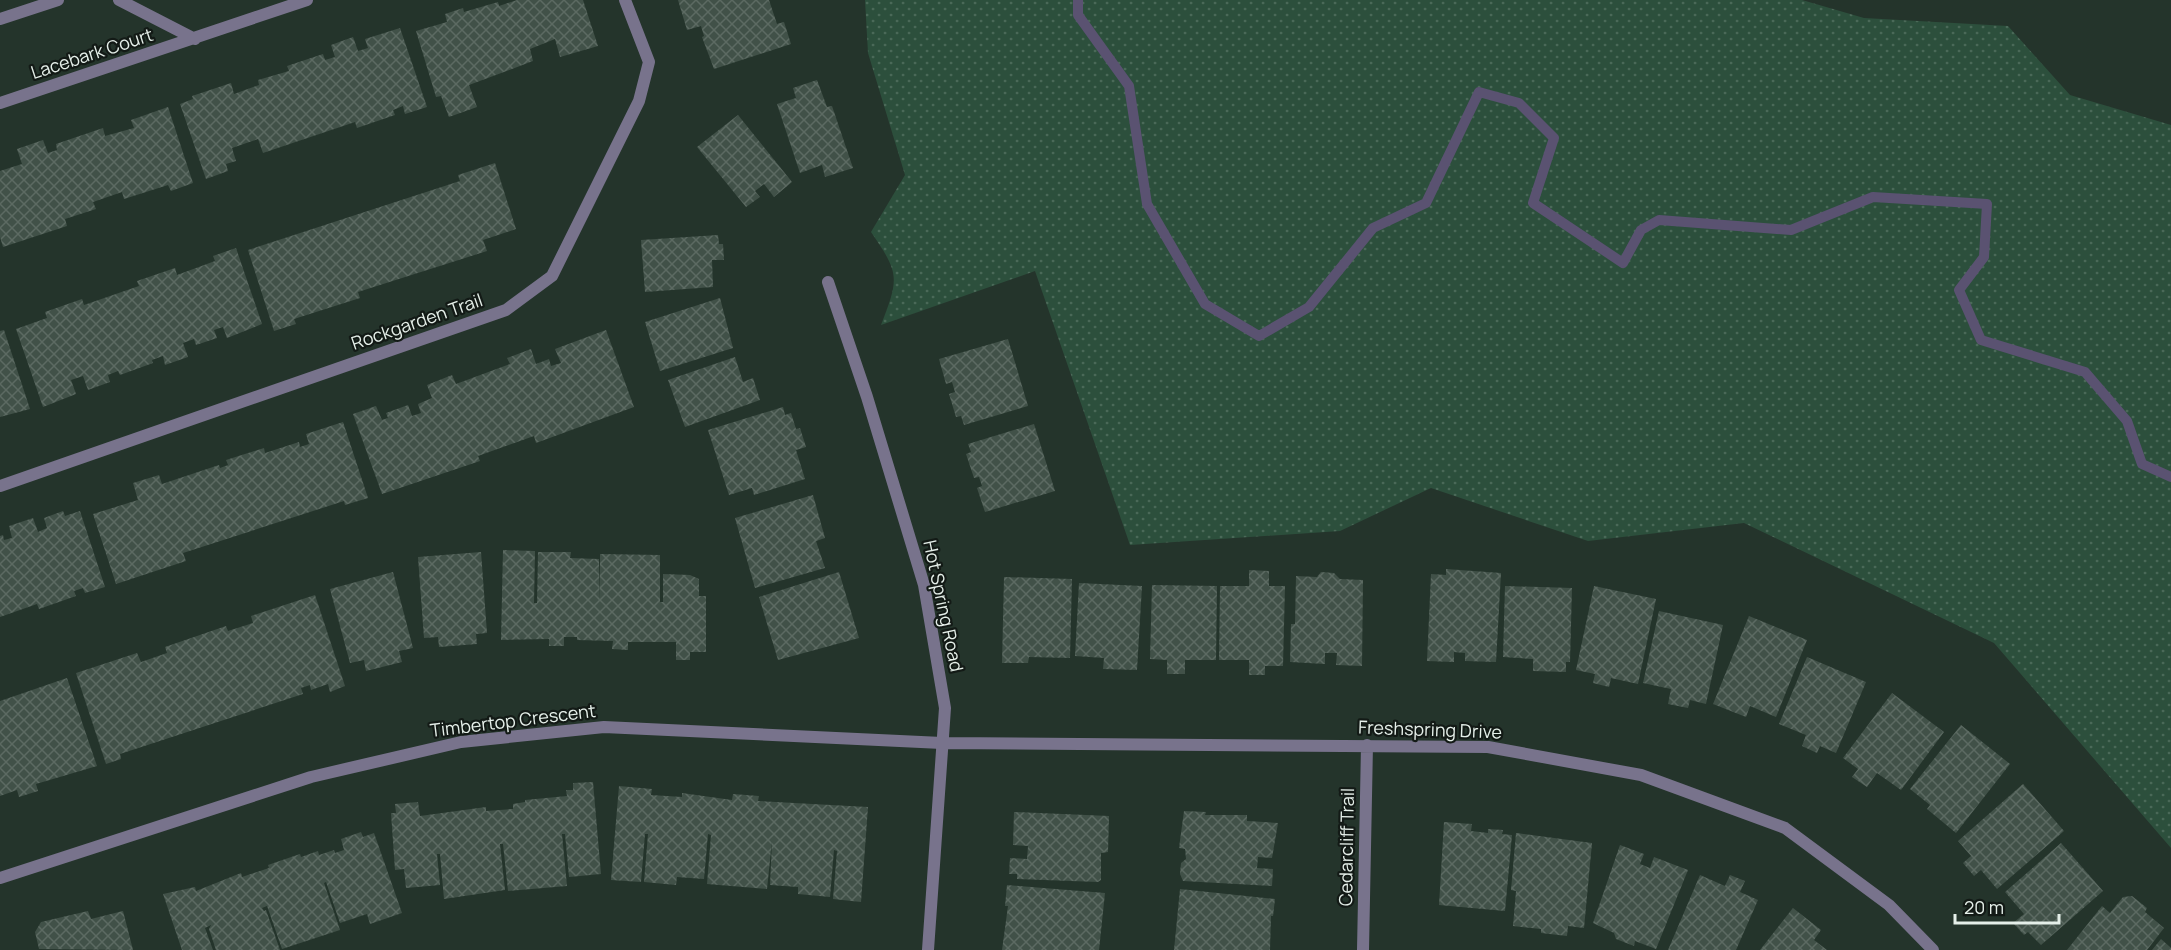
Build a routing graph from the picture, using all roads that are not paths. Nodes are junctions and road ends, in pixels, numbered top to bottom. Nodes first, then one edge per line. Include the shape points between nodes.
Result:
1 (58, 0) edge
2 (119, 0) edge
3 (307, 0) edge
4 (625, 0) edge
5 (0, 19) edge
6 (195, 39) junction
7 (0, 103) edge
8 (828, 282) dead end
9 (0, 486) edge
10 (942, 743) junction
11 (1367, 745) junction
12 (0, 878) edge
13 (928, 950) edge
14 (1364, 950) edge
15 (1932, 950) edge

1 - 5 street
2 - 6 street, Lacebark Court
3 - 6 street, Lacebark Court
4 - 9 street, Rockgarden Trail via 649,62 639,102 552,276 506,310
6 - 7 street, Lacebark Court
8 - 10 street, Hot Spring Road via 924,585 945,708
10 - 11 street, Freshspring Drive
10 - 12 street, Timbertop Crescent via 604,728 461,742 311,777
10 - 13 street, Hot Spring Road
11 - 14 street, Cedarcliff Trail
11 - 15 street, Freshspring Drive via 1488,747 1641,775 1785,828 1889,905

